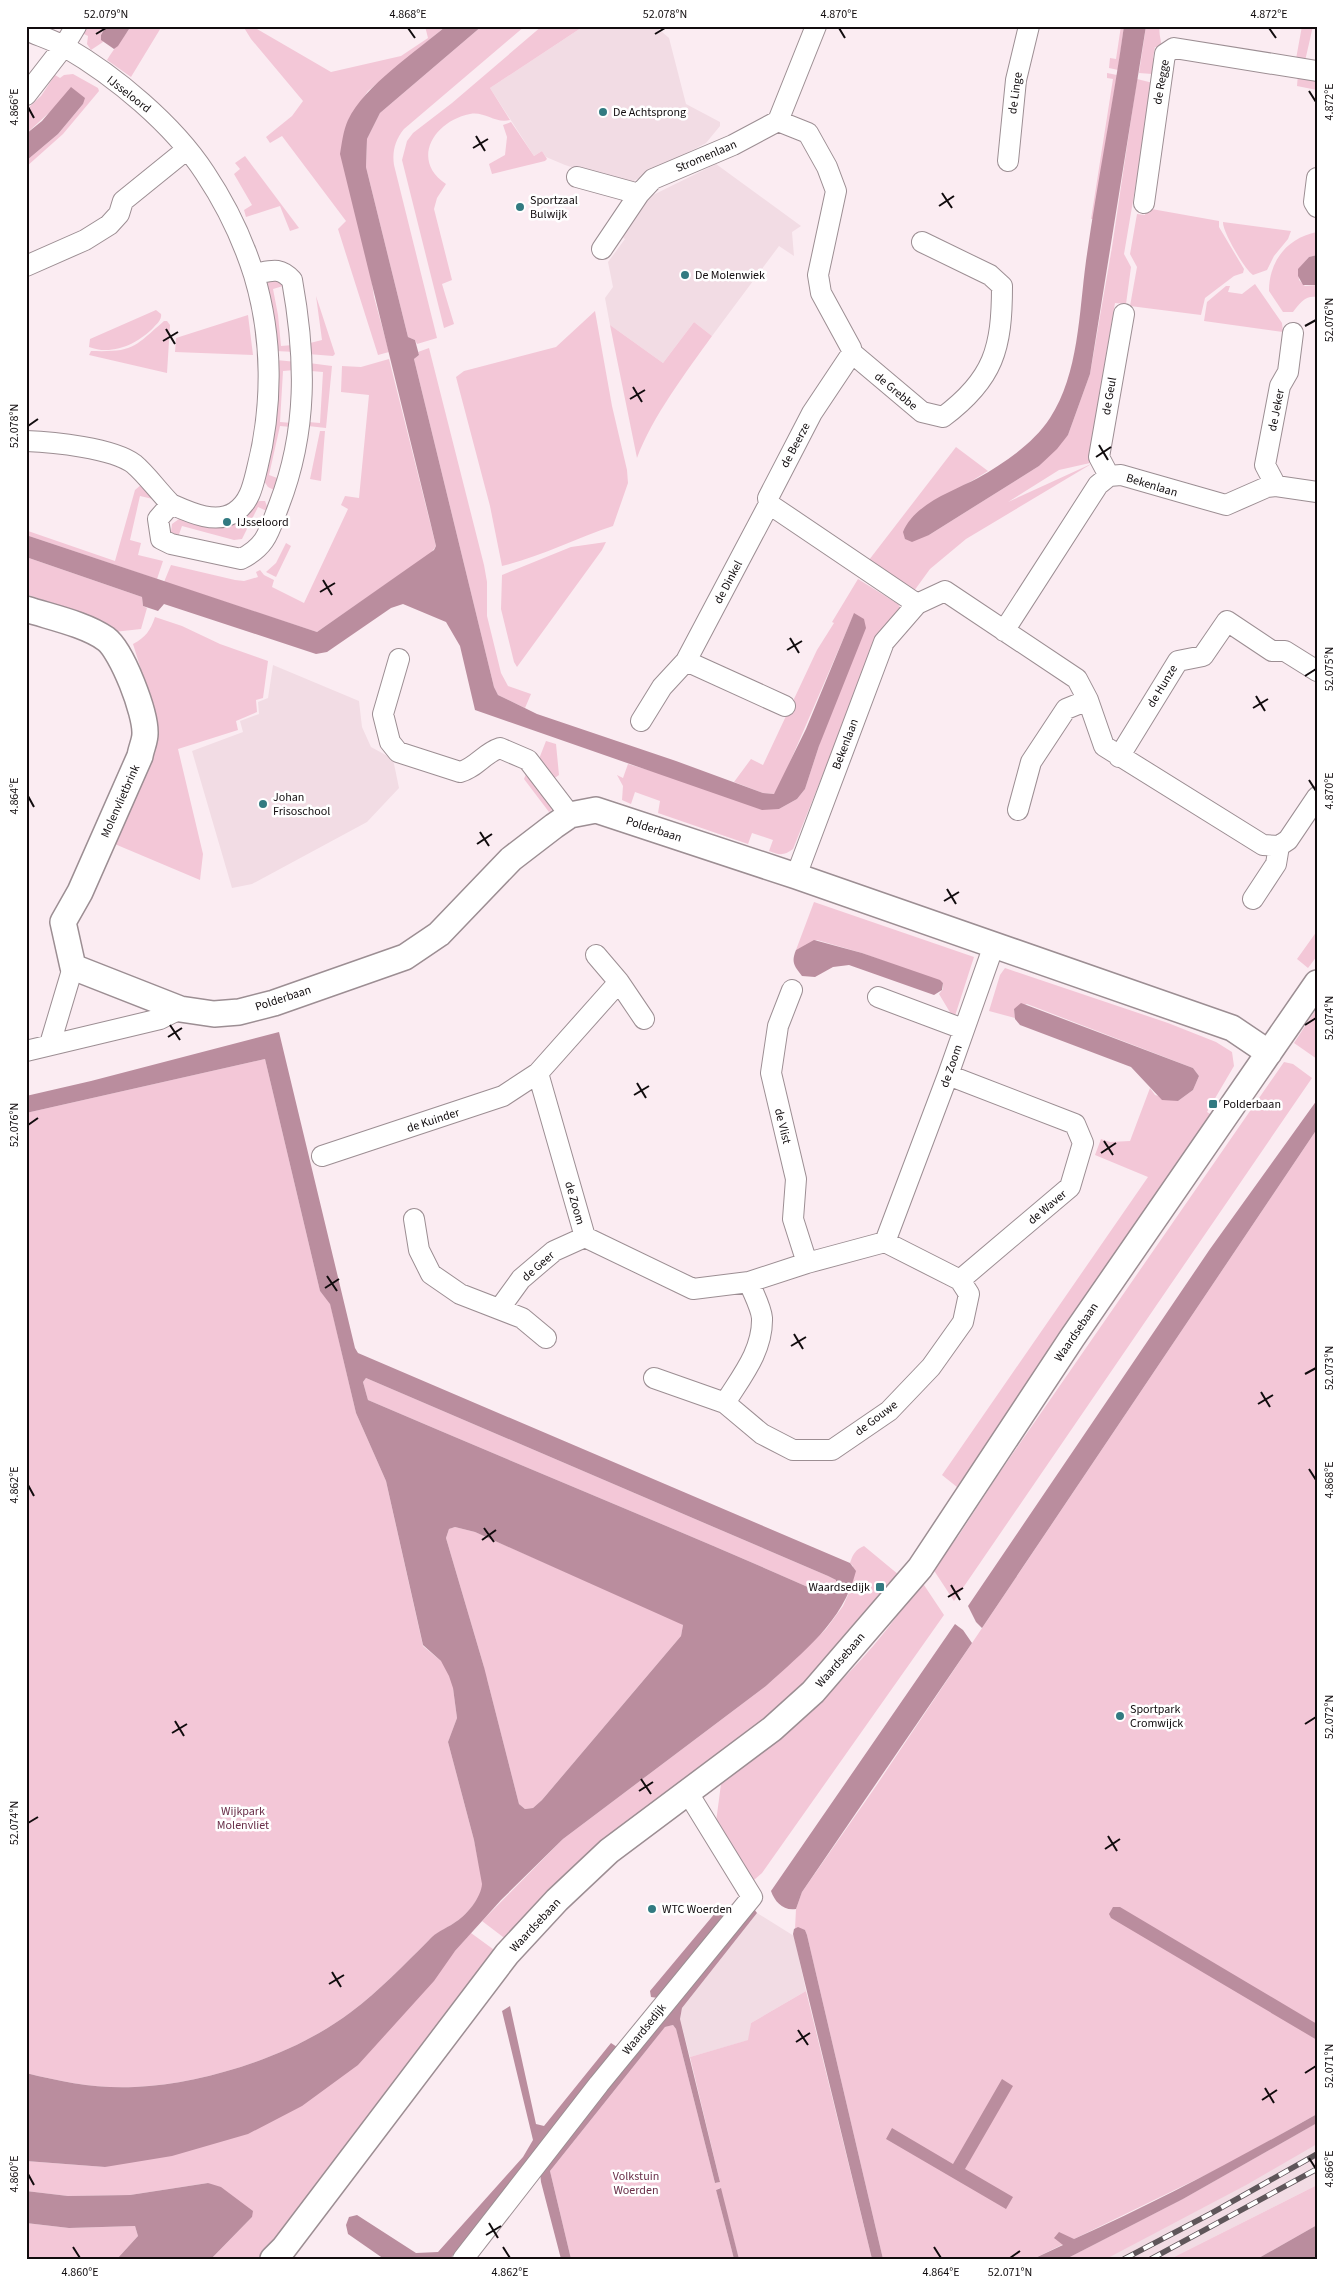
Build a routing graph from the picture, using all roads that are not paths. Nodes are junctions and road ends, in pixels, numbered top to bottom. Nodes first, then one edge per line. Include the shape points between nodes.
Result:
1 (76, 26) edge
2 (816, 26) edge
3 (1029, 26) edge
4 (26, 30) edge
5 (64, 46) junction
6 (1317, 71) edge
7 (26, 95) edge
8 (778, 121) junction
9 (186, 150) junction
10 (1008, 161) dead end
11 (577, 176) dead end
12 (1317, 178) edge
13 (639, 194) junction
14 (1144, 203) dead end
15 (1315, 205) edge
16 (922, 242) dead end
17 (602, 249) dead end
18 (26, 266) edge
19 (254, 274) junction
20 (1124, 314) dead end
21 (1293, 333) dead end
22 (852, 353) junction
23 (26, 441) edge
24 (1108, 476) junction
25 (1276, 486) junction
26 (252, 487) junction
27 (1317, 492) edge
28 (283, 494) junction
29 (170, 504) junction
30 (769, 504) junction
31 (917, 604) junction
32 (26, 609) edge
33 (1004, 631) junction
34 (400, 659) dead end
35 (686, 661) junction
36 (1317, 671) edge
37 (1088, 700) junction
38 (785, 706) dead end
39 (641, 721) dead end
40 (1120, 757) junction
41 (1317, 797) edge
42 (1018, 810) dead end
43 (570, 815) junction
44 (1279, 846) junction
45 (796, 876) junction
46 (1253, 898) dead end
47 (994, 945) junction
48 (596, 955) dead end
49 (74, 967) junction
50 (619, 982) junction
51 (1317, 983) edge
52 (792, 990) dead end
53 (878, 997) dead end
54 (180, 1009) junction
55 (644, 1019) dead end
56 (963, 1029) junction
57 (50, 1044) junction
58 (26, 1051) edge
59 (1269, 1053) junction
60 (538, 1073) junction
61 (948, 1075) junction
62 (322, 1156) dead end
63 (414, 1218) dead end
64 (585, 1237) junction
65 (885, 1242) junction
66 (808, 1263) junction
67 (960, 1280) junction
68 (748, 1282) junction
69 (500, 1308) junction
70 (546, 1338) dead end
71 (654, 1378) dead end
72 (725, 1403) junction
73 (688, 1793) junction
74 (273, 2259) edge
75 (463, 2259) edge

1 - 5 street
2 - 8 street
3 - 10 street, de Linge via 1016,80
4 - 5 street, IJsseloord
5 - 7 street
5 - 9 street, IJsseloord via 129,92 161,120
6 - 14 street, de Regge via 1174,48 1165,54
8 - 13 street, Stromenlaan via 733,145 653,179
8 - 22 street via 808,134 836,190 818,275 821,293
9 - 18 street via 123,202 119,214 109,225 85,240
9 - 19 street, IJsseloord via 204,172 232,222
11 - 13 street
12 - 15 street
13 - 17 street, Stromenlaan
16 - 22 street, de Grebbe via 990,275 1002,286 997,349 982,380 962,403 943,417 922,412
19 - 26 street, IJsseloord via 264,316 269,359 268,410
19 - 28 street via 275,270 284,272 292,280 298,313 302,409 294,464
20 - 24 street, de Geul via 1099,457
21 - 25 street, de Jeker via 1288,372 1280,386 1265,465
22 - 30 street, de Beerze via 812,413 768,498
23 - 29 street, IJsseloord via 68,444 121,457 134,464
24 - 25 street, Bekenlaan via 1121,475 1226,505
24 - 33 street, Bekenlaan via 1098,485
25 - 27 street, Bekenlaan
26 - 28 street
26 - 29 street, IJsseloord via 248,500 235,512 223,517 195,514
28 - 29 street via 261,547 241,559 161,539 158,518
30 - 31 street
30 - 35 street, de Dinkel
31 - 33 street, Bekenlaan via 945,591
31 - 45 street, Bekenlaan via 884,642
32 - 49 street, Molenvlietbrink via 91,631 107,640 128,674 145,733 140,756 80,892 63,922
33 - 37 street, Bekenlaan via 1077,679
34 - 43 street via 383,714 390,742 398,752 460,772 468,770 490,751 500,748 528,760
35 - 38 street
35 - 39 street, de Dinkel via 662,687
36 - 40 street, de Hunze via 1285,651 1272,651 1227,621 1203,656 1178,661
37 - 40 street, Bekenlaan via 1104,746
37 - 42 street via 1066,709 1031,762
40 - 44 street, Bekenlaan via 1263,845
41 - 44 street via 1288,840
43 - 45 street, Polderbaan via 596,810
43 - 54 street, Polderbaan via 511,859 439,934 405,957 274,1003 238,1012 214,1014
44 - 46 street via 1276,864
45 - 47 street, Polderbaan
47 - 56 street, de Zoom
47 - 59 street, Polderbaan via 1232,1028
48 - 50 street
49 - 54 street, Polderbaan
49 - 57 street
50 - 55 street
50 - 60 street
51 - 59 street, Waardsebaan
52 - 66 street, de Vlist via 778,1026 770,1073 796,1179 793,1219
53 - 56 street, de Zoom
54 - 57 street via 160,1019
56 - 61 street, de Zoom
57 - 58 street
59 - 73 street, Waardsebaan via 1072,1338 920,1568 813,1692 772,1729
60 - 62 street, de Kuinder via 503,1096
60 - 64 street, de Zoom
61 - 65 street, de Zoom
61 - 67 street, de Waver via 1075,1124 1083,1143 1070,1187
63 - 69 street via 419,1250 432,1274 460,1294
64 - 68 street, de Zoom via 693,1289
64 - 69 street, de Geer via 554,1251 521,1279
65 - 66 street, de Zoom
65 - 67 street
66 - 68 street, de Zoom
67 - 72 street, de Gouwe via 969,1294 963,1322 931,1367 889,1411 832,1450 793,1450 762,1434
68 - 72 street via 762,1317 759,1343 750,1364
69 - 70 street via 522,1318
71 - 72 street, de Gouwe
73 - 74 street, Waardsebaan via 609,1851 507,1954
73 - 75 street, Waardsedijk via 752,1897 599,2084

